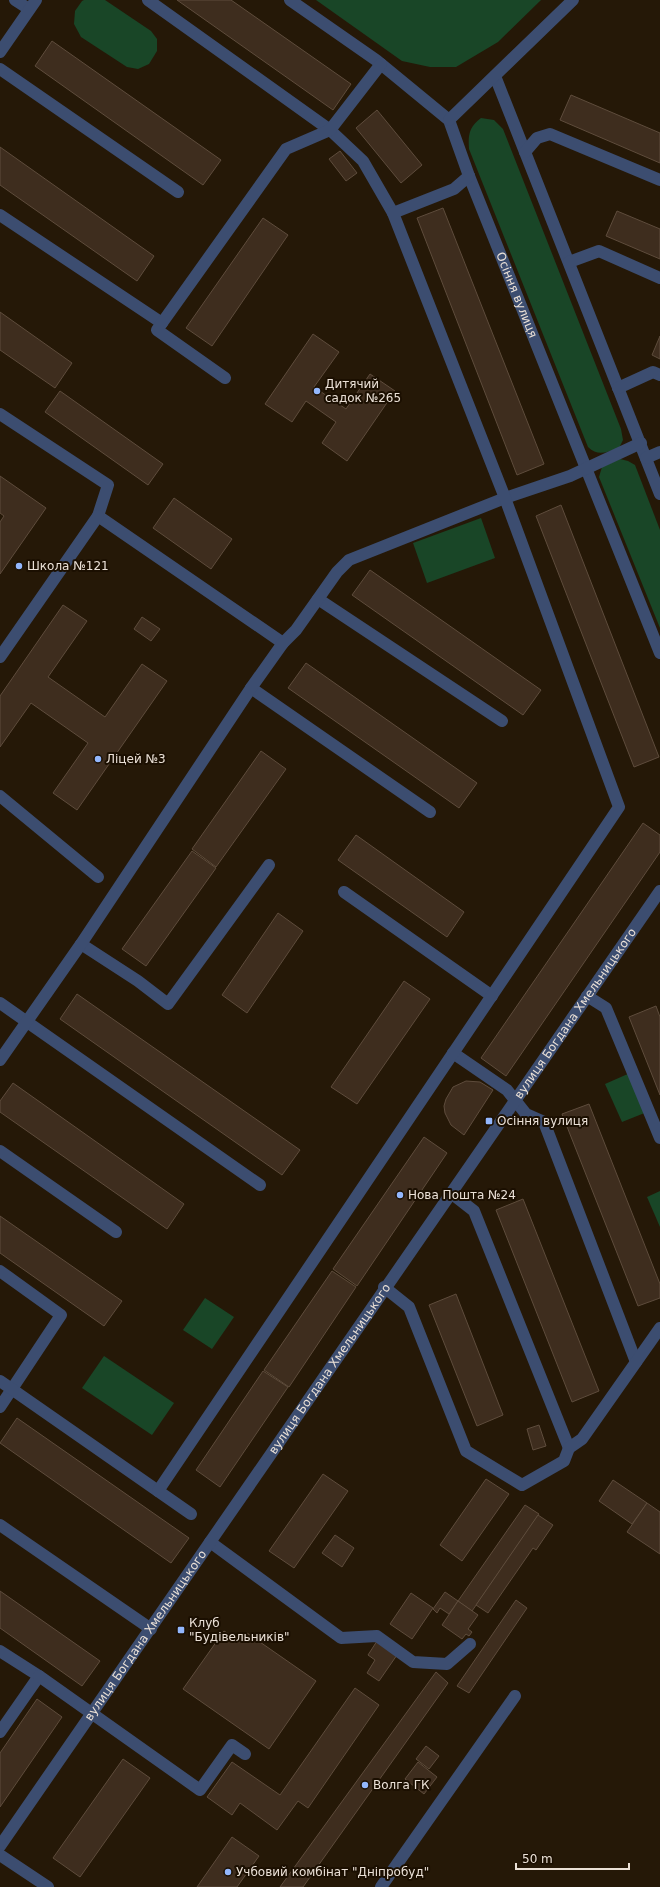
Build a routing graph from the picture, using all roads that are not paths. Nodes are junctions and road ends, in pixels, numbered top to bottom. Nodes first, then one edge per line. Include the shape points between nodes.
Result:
1 (15, 0) edge
2 (148, 0) edge
3 (290, 0) edge
4 (573, 0) edge
5 (33, 5) edge
6 (0, 52) edge
7 (381, 64) junction
8 (0, 69) edge
9 (495, 76) junction
10 (449, 120) junction
11 (330, 130) junction
12 (525, 152) junction
13 (469, 176) junction
14 (660, 180) edge
15 (178, 192) dead end
16 (393, 213) junction
17 (0, 214) edge
18 (569, 262) junction
19 (660, 278) edge
20 (162, 323) junction
21 (660, 375) edge
22 (225, 378) dead end
23 (618, 388) junction
24 (0, 414) edge
25 (640, 444) junction
26 (660, 452) edge
27 (646, 458) junction
28 (587, 468) junction
29 (660, 494) edge
30 (505, 498) junction
31 (98, 516) junction
32 (318, 599) junction
33 (283, 642) junction
34 (660, 653) edge
35 (0, 657) edge
36 (251, 688) junction
37 (502, 721) dead end
38 (0, 796) edge
39 (430, 812) dead end
40 (270, 865) dead end
41 (98, 877) dead end
42 (344, 892) dead end
43 (659, 898) edge
44 (81, 944) junction
45 (492, 996) junction
46 (587, 996) junction
47 (0, 1003) edge
48 (26, 1022) junction
49 (454, 1053) junction
50 (0, 1060) edge
51 (514, 1101) junction
52 (660, 1138) edge
53 (0, 1151) edge
54 (260, 1185) dead end
55 (451, 1193) junction
56 (116, 1232) dead end
57 (0, 1271) edge
58 (384, 1288) junction
59 (660, 1328) edge
60 (636, 1362) junction
61 (0, 1381) edge
62 (13, 1390) junction
63 (0, 1407) edge
64 (569, 1448) junction
65 (158, 1491) junction
66 (191, 1514) dead end
67 (0, 1525) edge
68 (210, 1542) junction
69 (151, 1629) junction
70 (470, 1644) dead end
71 (0, 1651) edge
72 (39, 1676) junction
73 (515, 1696) dead end
74 (92, 1715) junction
75 (0, 1732) edge
76 (245, 1754) dead end
77 (0, 1846) edge
78 (0, 1855) edge
79 (48, 1887) edge
80 (381, 1887) edge

1 - 5 street
2 - 11 street
3 - 7 street
4 - 9 street
5 - 6 street
7 - 10 street
7 - 11 street
8 - 15 street
9 - 10 street
9 - 12 street
10 - 13 street, Осіння вулиця
11 - 16 street via 363,161
11 - 20 street via 286,149
12 - 14 street via 537,138 550,134
12 - 18 street
13 - 16 street via 454,189
13 - 28 street, Осіння вулиця
16 - 30 street
17 - 20 street
18 - 19 street via 599,251
18 - 23 street
20 - 22 street via 157,330
21 - 23 street via 653,372
23 - 25 street
24 - 31 street via 108,485
25 - 27 street
25 - 28 street
26 - 27 street
27 - 29 street
28 - 30 street
28 - 34 street, Осіння вулиця
30 - 32 street via 349,560
30 - 45 street via 620,807
31 - 33 street
31 - 35 street
32 - 33 street via 296,630
32 - 37 street
33 - 36 street
36 - 39 street
36 - 44 street
38 - 41 street
40 - 44 street via 168,1004
42 - 45 street
43 - 46 street, вулиця Богдана Хмельницького
44 - 48 street
45 - 49 street
46 - 51 street, вулиця Богдана Хмельницького
46 - 52 street via 606,1008
47 - 48 street
48 - 50 street
48 - 54 street
49 - 51 street via 507,1090
49 - 65 street
51 - 55 street, вулиця Богдана Хмельницького
51 - 60 street via 526,1114 544,1122
53 - 56 street
55 - 58 street, вулиця Богдана Хмельницького
55 - 64 street via 474,1211
57 - 62 street via 61,1315
58 - 64 street via 408,1307 466,1451 522,1485 564,1461
58 - 68 street, вулиця Богдана Хмельницького
59 - 60 street
60 - 64 street via 582,1439
61 - 62 street
62 - 63 street
62 - 65 street
65 - 66 street
67 - 69 street
68 - 69 street, вулиця Богдана Хмельницького
68 - 70 street via 341,1638 377,1636 413,1662 440,1664 447,1664
69 - 74 street, вулиця Богдана Хмельницького
71 - 72 street
72 - 74 street
72 - 75 street
73 - 80 street
74 - 76 street via 200,1790 232,1745
74 - 77 street, вулиця Богдана Хмельницького
78 - 79 street

